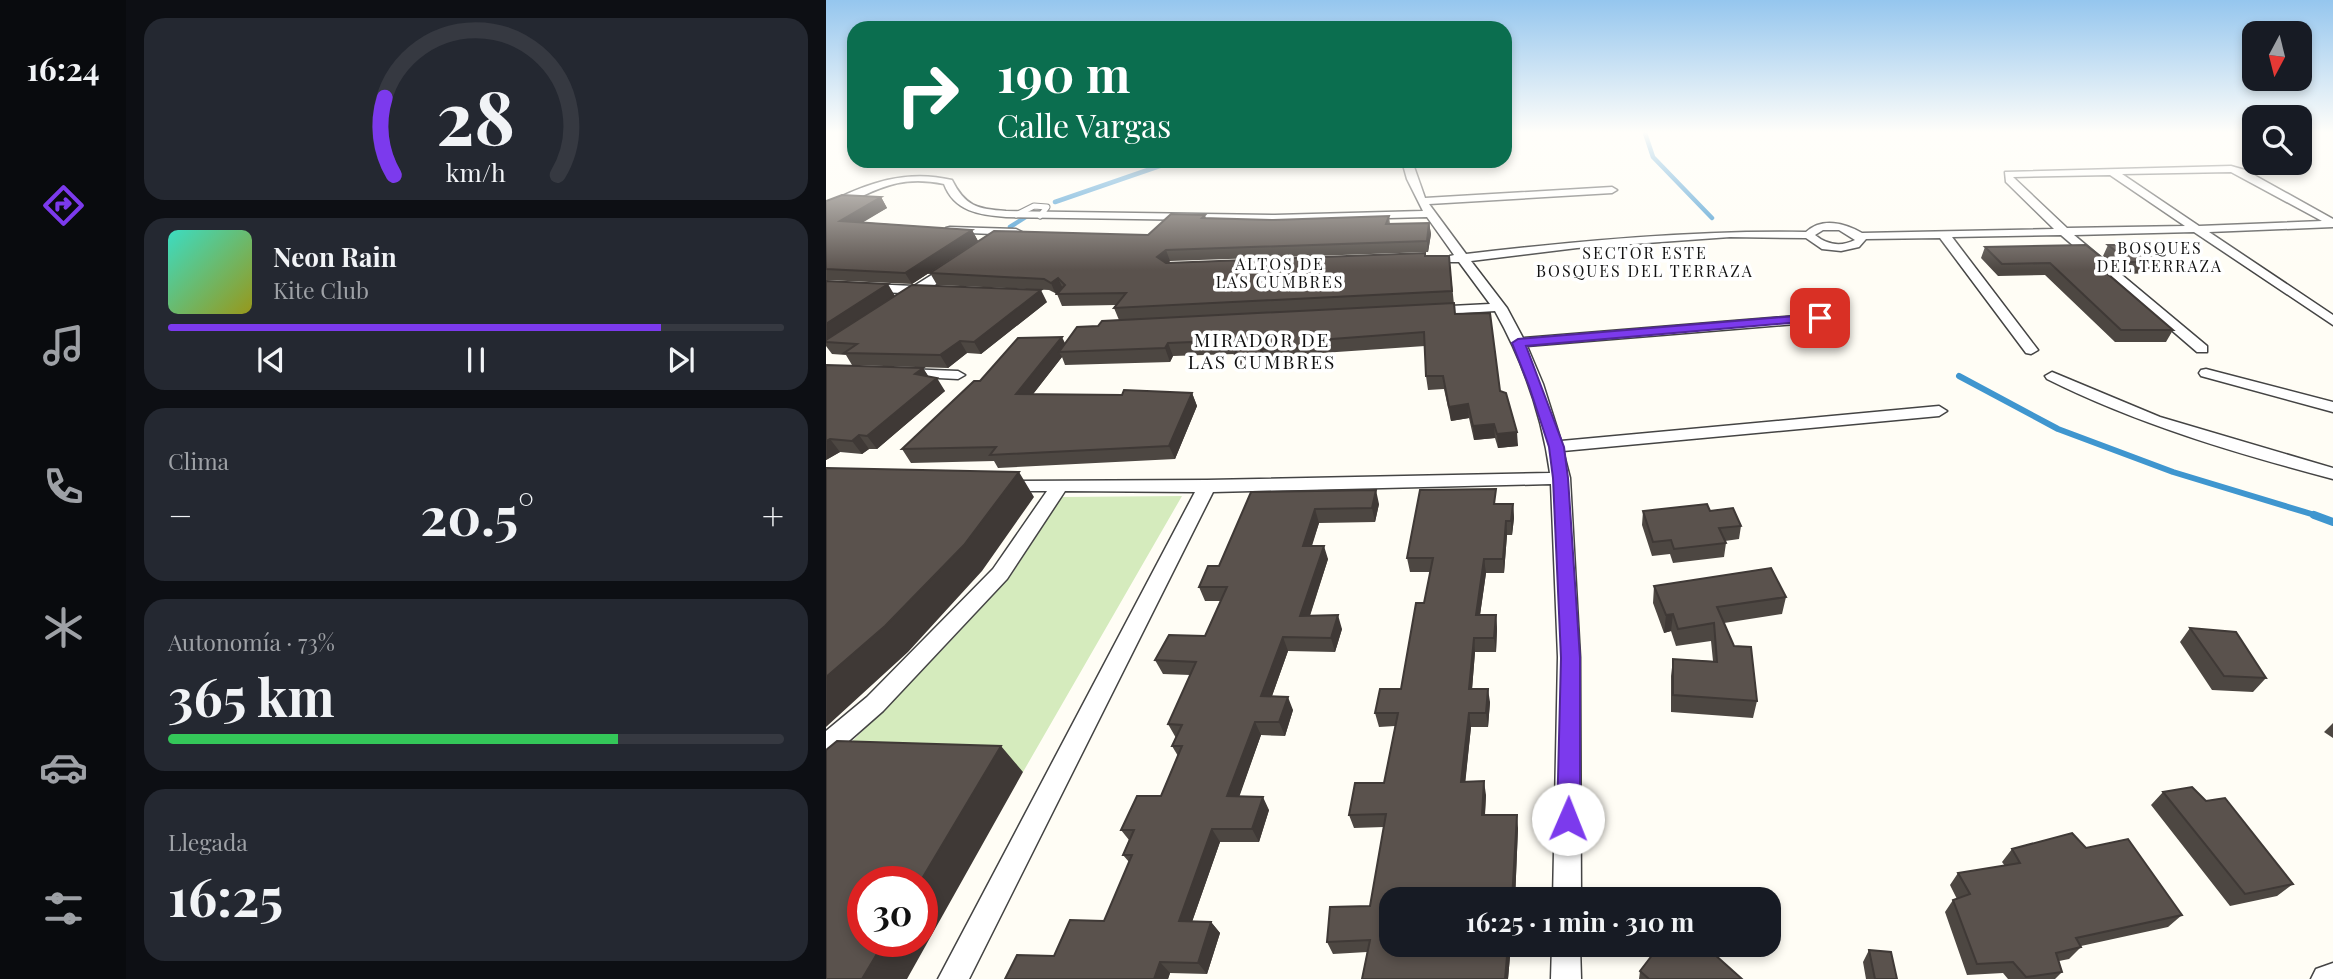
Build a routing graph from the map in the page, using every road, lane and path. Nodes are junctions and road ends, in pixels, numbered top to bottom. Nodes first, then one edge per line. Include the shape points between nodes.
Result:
1 (908, 179) edge
2 (933, 179) edge
3 (1414, 179) edge
4 (2010, 179) edge
5 (2123, 179) edge
6 (2254, 179) edge
7 (1612, 190) dead end
8 (1423, 201) junction
9 (826, 208) edge
10 (1430, 214) junction
11 (1021, 215) junction
12 (2333, 223) edge
13 (932, 229) edge
14 (2198, 229) junction
15 (1002, 232) junction
16 (1029, 233) edge
17 (2065, 233) junction
18 (1809, 235) junction
19 (1944, 235) junction
20 (1860, 236) junction
21 (1463, 258) junction
22 (1443, 260) edge
23 (826, 286) edge
24 (917, 290) junction
25 (943, 291) edge
26 (894, 305) edge
27 (1499, 307) junction
28 (1410, 312) edge
29 (1820, 318) dead end
30 (2333, 321) edge
31 (1518, 343) junction
32 (2202, 349) dead end
33 (2031, 350) dead end
34 (892, 373) edge
35 (2206, 373) dead end
36 (958, 375) dead end
37 (2052, 376) dead end
38 (2333, 407) edge
39 (1939, 411) dead end
40 (1556, 447) junction
41 (2333, 474) edge
42 (1561, 478) junction
43 (993, 485) edge
44 (1059, 486) junction
45 (1207, 486) junction
46 (826, 746) edge
47 (1567, 887) edge
48 (1566, 957) edge
49 (2333, 978) edge
50 (953, 979) edge
51 (1566, 979) edge
52 (2326, 979) edge

1 - 9 street via 867,187
2 - 11 street via 948,182 959,203
3 - 8 street
4 - 17 street
5 - 14 street
6 - 12 street
7 - 8 street
8 - 10 street
10 - 11 street via 1275,218
10 - 21 street
11 - 15 street
12 - 14 street
13 - 15 street
14 - 17 street
14 - 30 street
15 - 16 street
15 - 24 street
17 - 19 street
17 - 32 street
18 - 20 street via 1823,227
18 - 20 street via 1833,247 1856,246
18 - 21 street via 1730,234
19 - 20 street
19 - 33 street
21 - 22 street
21 - 27 street
23 - 24 street
24 - 25 street
24 - 26 street
27 - 28 street
27 - 31 street
29 - 31 street
31 - 40 street
34 - 36 street
35 - 38 street
37 - 41 street via 2150,419
39 - 40 street
40 - 42 street
42 - 45 street
42 - 47 street via 1571,658
43 - 44 street
44 - 45 street
44 - 46 street via 1000,574 875,704
45 - 50 street
48 - 51 street
49 - 52 street

